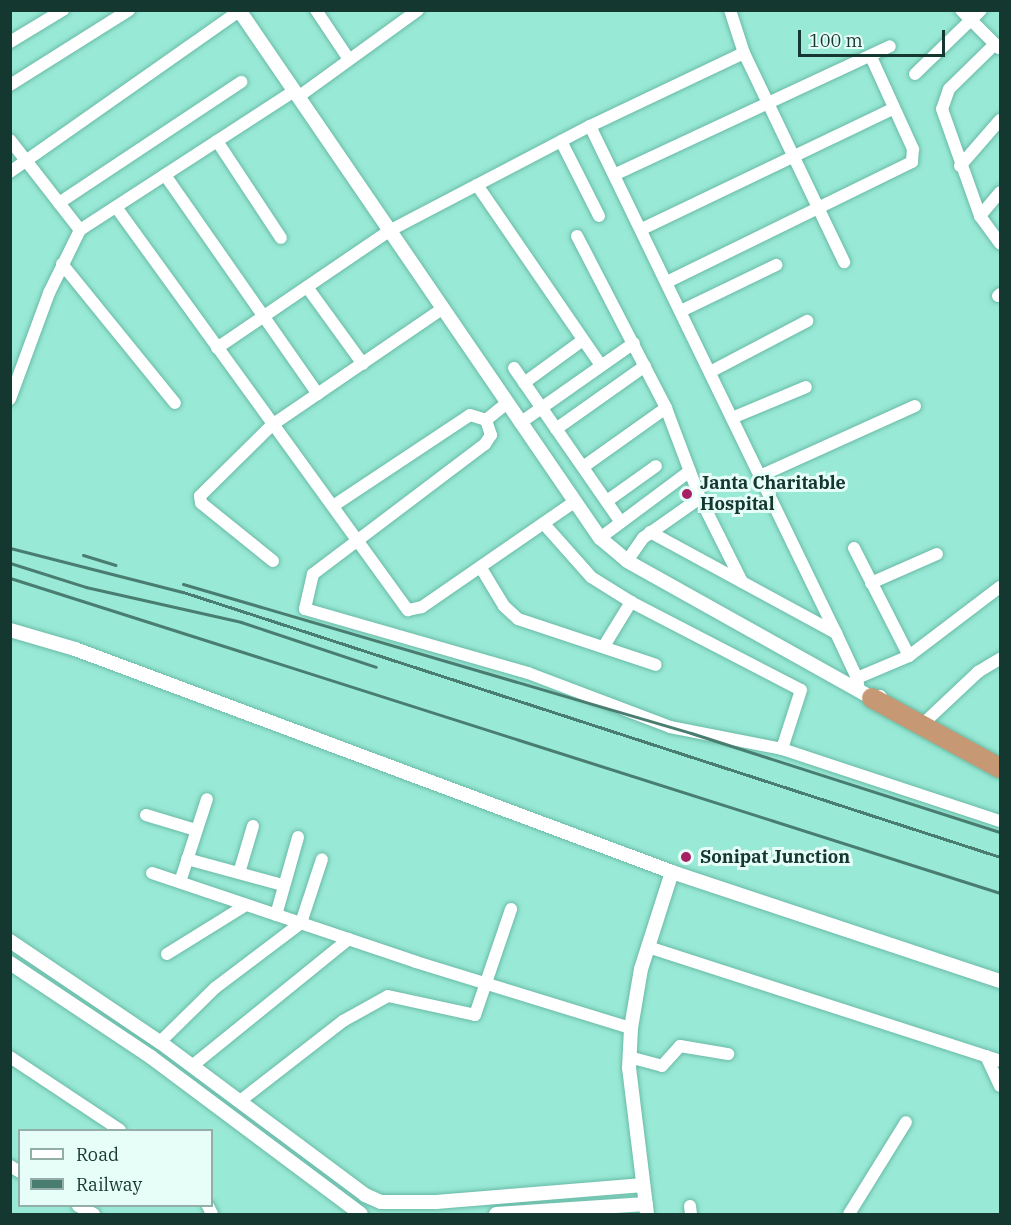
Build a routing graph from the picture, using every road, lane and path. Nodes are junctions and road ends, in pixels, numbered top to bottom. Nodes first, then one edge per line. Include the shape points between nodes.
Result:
1 (63, 10) edge
2 (129, 10) edge
3 (316, 10) edge
4 (418, 10) edge
5 (730, 10) edge
6 (961, 10) edge
7 (981, 10) edge
8 (239, 11) edge
9 (398, 16) edge
10 (971, 21) junction
11 (10, 42) edge
12 (890, 46) dead end
13 (998, 46) edge
14 (744, 53) junction
15 (871, 57) junction
16 (348, 58) junction
17 (915, 74) dead end
18 (241, 82) dead end
19 (10, 85) edge
20 (296, 94) junction
21 (767, 103) junction
22 (892, 109) junction
23 (1000, 120) edge
24 (590, 126) junction
25 (10, 140) edge
26 (216, 141) junction
27 (561, 141) junction
28 (794, 156) junction
29 (25, 161) junction
30 (960, 166) junction
31 (10, 172) edge
32 (616, 174) junction
33 (165, 175) junction
34 (477, 185) junction
35 (1000, 192) edge
36 (59, 203) junction
37 (116, 207) junction
38 (819, 209) junction
39 (599, 216) dead end
40 (980, 216) junction
41 (642, 229) junction
42 (80, 230) junction
43 (390, 231) junction
44 (577, 236) dead end
45 (281, 238) dead end
46 (998, 238) edge
47 (844, 262) dead end
48 (62, 264) junction
49 (776, 265) dead end
50 (667, 282) junction
51 (307, 287) junction
52 (442, 309) junction
53 (681, 311) junction
54 (263, 317) junction
55 (807, 321) dead end
56 (583, 340) junction
57 (634, 343) junction
58 (217, 348) junction
59 (363, 364) junction
60 (600, 364) junction
61 (645, 366) junction
62 (514, 368) dead end
63 (710, 372) junction
64 (524, 383) junction
65 (806, 387) dead end
66 (318, 394) junction
67 (10, 399) edge
68 (175, 403) dead end
69 (507, 403) junction
70 (915, 406) dead end
71 (541, 407) junction
72 (666, 408) junction
73 (732, 418) junction
74 (486, 420) junction
75 (520, 423) junction
76 (272, 425) junction
77 (556, 429) junction
78 (656, 466) dead end
79 (583, 467) junction
80 (690, 471) junction
81 (760, 476) junction
82 (700, 498) junction
83 (607, 501) junction
84 (574, 502) junction
85 (333, 506) junction
86 (620, 521) junction
87 (544, 524) junction
88 (650, 532) junction
89 (356, 538) junction
90 (600, 538) junction
91 (854, 548) dead end
92 (937, 554) dead end
93 (273, 561) dead end
94 (627, 561) junction
95 (481, 568) junction
96 (742, 582) junction
97 (870, 583) junction
98 (1000, 587) edge
99 (631, 602) junction
100 (10, 630) edge
101 (836, 633) junction
102 (604, 646) junction
103 (909, 656) junction
104 (1000, 659) edge
105 (656, 665) dead end
106 (863, 689) junction
107 (926, 721) junction
108 (782, 749) junction
109 (1000, 762) edge
110 (1000, 768) edge
111 (1000, 776) edge
112 (207, 800) dead end
113 (146, 815) dead end
114 (1000, 821) edge
115 (253, 826) dead end
116 (196, 830) junction
117 (298, 837) dead end
118 (187, 859) junction
119 (322, 859) dead end
120 (672, 872) junction
121 (152, 873) dead end
122 (238, 873) junction
123 (180, 882) junction
124 (283, 885) junction
125 (246, 904) junction
126 (511, 909) dead end
127 (276, 915) junction
128 (301, 923) junction
129 (349, 939) junction
130 (10, 940) edge
131 (648, 947) junction
132 (167, 954) dead end
133 (10, 963) edge
134 (1000, 981) edge
135 (486, 982) junction
136 (630, 1028) junction
137 (160, 1042) junction
138 (728, 1054) dead end
139 (986, 1056) junction
140 (10, 1057) edge
141 (629, 1057) junction
142 (1000, 1061) edge
143 (192, 1066) junction
144 (1000, 1086) edge
145 (240, 1101) junction
146 (906, 1122) dead end
147 (117, 1129) edge
148 (644, 1185) junction
149 (80, 1207) edge
150 (646, 1209) edge
151 (360, 1214) edge
152 (94, 1215) edge
153 (496, 1215) edge
154 (849, 1215) edge

1 - 11 street
2 - 19 street
3 - 16 street
4 - 9 street
5 - 14 street
6 - 10 street
7 - 10 street
8 - 20 street
8 - 29 street
9 - 16 street
10 - 13 street
10 - 17 street
12 - 15 street
13 - 30 street via 944,99 944,119
14 - 21 street
14 - 24 street
15 - 21 street
15 - 22 street
16 - 20 street
18 - 36 street
20 - 26 street
20 - 43 street
21 - 28 street
21 - 32 street
22 - 28 street
22 - 38 street via 913,149 912,162
23 - 30 street
24 - 27 street
24 - 32 street
25 - 29 street
26 - 33 street
26 - 45 street
27 - 34 street
27 - 39 street
28 - 38 street
28 - 41 street
29 - 31 street
29 - 36 street
30 - 40 street
32 - 41 street
33 - 37 street
33 - 54 street
34 - 43 street
34 - 56 street
35 - 40 street
36 - 42 street
37 - 42 street
37 - 58 street
38 - 47 street
38 - 50 street
40 - 46 street
41 - 50 street
42 - 48 street
43 - 51 street
43 - 52 street
44 - 57 street
48 - 67 street
48 - 68 street
49 - 53 street
50 - 53 street
51 - 54 street
51 - 59 street
52 - 59 street
52 - 69 street
53 - 63 street
54 - 58 street
54 - 66 street
55 - 63 street
56 - 60 street
56 - 64 street
57 - 60 street
57 - 61 street
58 - 76 street
59 - 66 street
60 - 71 street
61 - 72 street
61 - 77 street
62 - 64 street
63 - 73 street
64 - 71 street
65 - 73 street
66 - 76 street
69 - 74 street
69 - 75 street
70 - 81 street
71 - 75 street
71 - 77 street
72 - 79 street
72 - 80 street
73 - 81 street
74 - 85 street via 470,416
74 - 89 street via 492,435 484,444
75 - 84 street
76 - 85 street
76 - 93 street via 199,499
77 - 79 street
78 - 83 street
79 - 83 street
80 - 82 street
80 - 86 street
81 - 101 street
82 - 88 street
82 - 96 street
83 - 86 street
84 - 87 street
84 - 90 street
85 - 89 street
86 - 90 street
87 - 95 street
87 - 99 street via 576,563
88 - 94 street
88 - 96 street
89 - 95 street via 408,610 422,607
89 - 108 street via 313,574 304,609 528,673 670,727
90 - 94 street
91 - 97 street
92 - 97 street
94 - 106 street
95 - 102 street via 504,606 518,619
96 - 101 street
97 - 103 street
98 - 103 street
99 - 102 street
99 - 108 street via 801,690
100 - 120 street via 75,649
101 - 106 street
102 - 105 street
103 - 106 street
104 - 107 street via 978,672
106 - 107 street
106 - 110 highway
106 - 111 street via 874,705
107 - 109 street
108 - 114 street
112 - 116 street
113 - 116 street
115 - 122 street
116 - 118 street
117 - 124 street
118 - 122 street
118 - 123 street
119 - 128 street
120 - 131 street
120 - 134 street
121 - 123 street
122 - 124 street
123 - 125 street
124 - 127 street
125 - 127 street
125 - 132 street
126 - 135 street
127 - 128 street
128 - 129 street
128 - 137 street via 215,988
129 - 135 street
129 - 143 street
130 - 137 street
131 - 136 street
131 - 139 street
133 - 151 street via 151,1057
135 - 136 street
135 - 145 street via 477,1011 471,1016 395,996 365,1006
136 - 141 street
137 - 143 street
138 - 141 street via 680,1046 662,1066
139 - 142 street
139 - 144 street
140 - 147 street
141 - 148 street
143 - 145 street
145 - 148 street via 364,1195 390,1203
146 - 154 street
148 - 150 street
149 - 152 street
150 - 153 street

